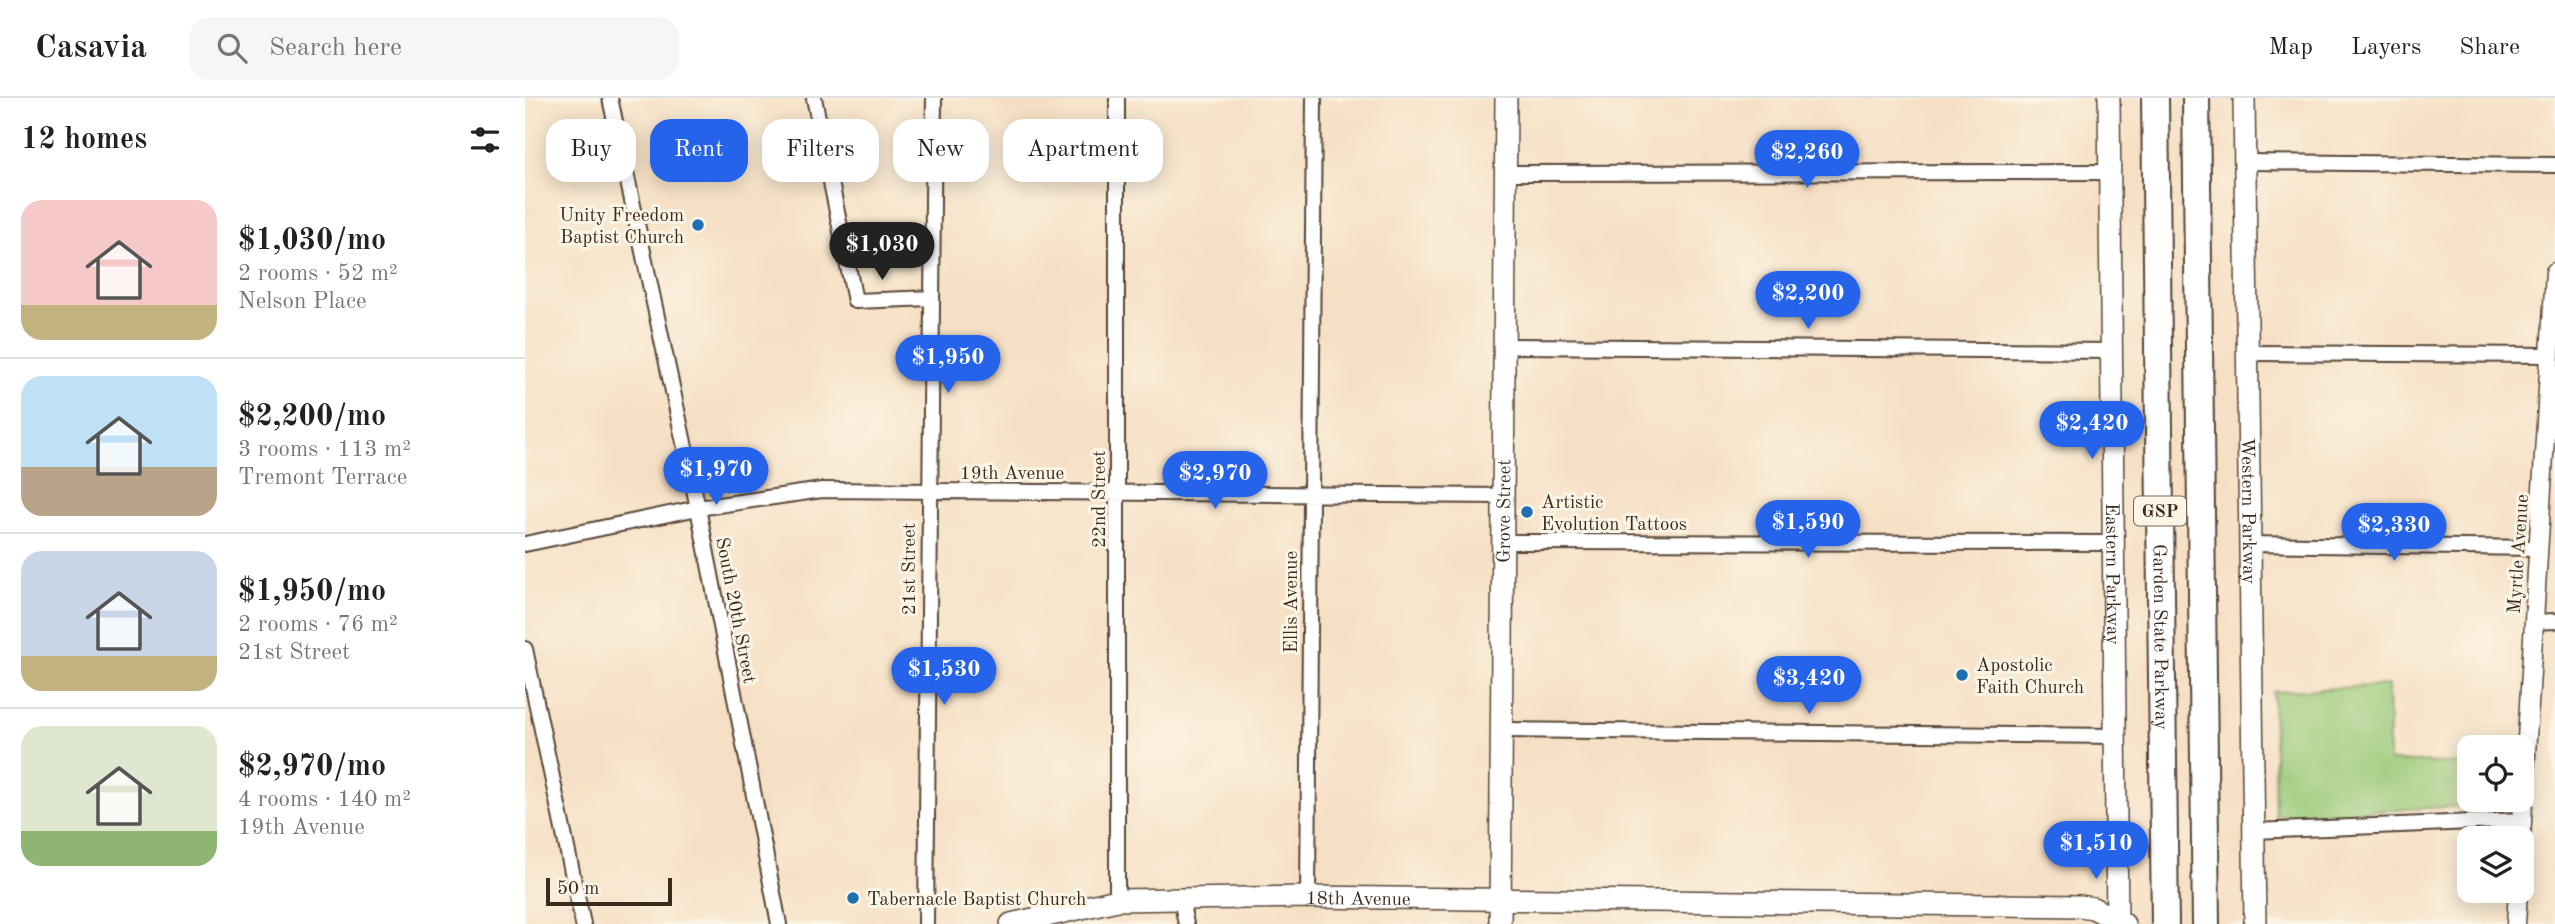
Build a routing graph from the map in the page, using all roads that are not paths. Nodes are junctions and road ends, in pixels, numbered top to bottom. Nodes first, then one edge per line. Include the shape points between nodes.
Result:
1 (610, 98) edge
2 (814, 98) edge
3 (934, 98) edge
4 (1117, 98) edge
5 (1314, 98) edge
6 (1506, 98) edge
7 (2109, 98) edge
8 (2155, 98) edge
9 (2196, 98) edge
10 (2244, 98) edge
11 (2245, 162) junction
12 (2555, 165) edge
13 (2110, 172) junction
14 (1505, 173) junction
15 (2555, 272) edge
16 (932, 298) junction
17 (1504, 346) junction
18 (2112, 351) junction
19 (2248, 353) junction
20 (2550, 355) junction
21 (928, 491) junction
22 (1117, 492) junction
23 (1310, 494) junction
24 (1503, 496) junction
25 (698, 508) junction
26 (1503, 542) junction
27 (2114, 543) junction
28 (525, 544) edge
29 (2250, 544) junction
30 (2538, 548) junction
31 (2555, 621) edge
32 (2534, 622) junction
33 (525, 649) edge
34 (1501, 730) junction
35 (2116, 736) junction
36 (2521, 826) edge
37 (2457, 829) edge
38 (2254, 831) junction
39 (1308, 897) junction
40 (1181, 899) junction
41 (1501, 899) junction
42 (1117, 900) junction
43 (2517, 903) edge
44 (2119, 923) edge
45 (583, 924) edge
46 (779, 924) edge
47 (926, 924) edge
48 (1011, 924) edge
49 (1186, 924) edge
50 (1500, 924) edge
51 (2165, 924) edge
52 (2206, 924) edge
53 (2255, 924) edge
54 (2516, 924) edge

1 - 25 street, South 20th Street
2 - 16 street via 855,301
3 - 16 street, 21st Street
4 - 22 street, 22nd Street
5 - 23 street, Ellis Avenue
6 - 14 main road, Grove Street
7 - 13 main road, Eastern Parkway
8 - 51 highway, Garden State Parkway / GSP
9 - 52 highway, Garden State Parkway / GSP
10 - 11 main road, Western Parkway
11 - 12 street
11 - 19 main road, Western Parkway
13 - 14 street
13 - 18 main road, Eastern Parkway
14 - 17 main road, Grove Street
15 - 20 street, Myrtle Avenue
16 - 21 street, 21st Street
17 - 18 street
17 - 24 main road, Grove Street
18 - 27 main road, Eastern Parkway
19 - 20 street
19 - 29 main road, Western Parkway
20 - 30 street, Myrtle Avenue
21 - 22 street, 19th Avenue
21 - 25 street, 19th Avenue via 822,490
21 - 47 street, 21st Street
22 - 23 street, 19th Avenue
22 - 42 street, 22nd Street
23 - 24 street, 19th Avenue
23 - 39 street, Ellis Avenue
24 - 26 main road, Grove Street
25 - 28 street, 19th Avenue
25 - 46 street, South 20th Street
26 - 27 street
26 - 34 main road, Grove Street
27 - 35 main road, Eastern Parkway
29 - 30 street
29 - 38 main road, Western Parkway
30 - 32 street, Myrtle Avenue
31 - 32 street
32 - 36 street, Myrtle Avenue
33 - 45 street
34 - 35 street
34 - 41 main road, Grove Street
35 - 44 main road, Eastern Parkway
37 - 38 street
38 - 53 main road, Western Parkway
39 - 40 main road, 18th Avenue
39 - 41 main road, 18th Avenue
40 - 42 main road, 18th Avenue
40 - 49 street
41 - 44 main road, 18th Avenue via 2080,906
41 - 50 main road, Grove Street
42 - 48 main road, 18th Avenue
43 - 54 street

